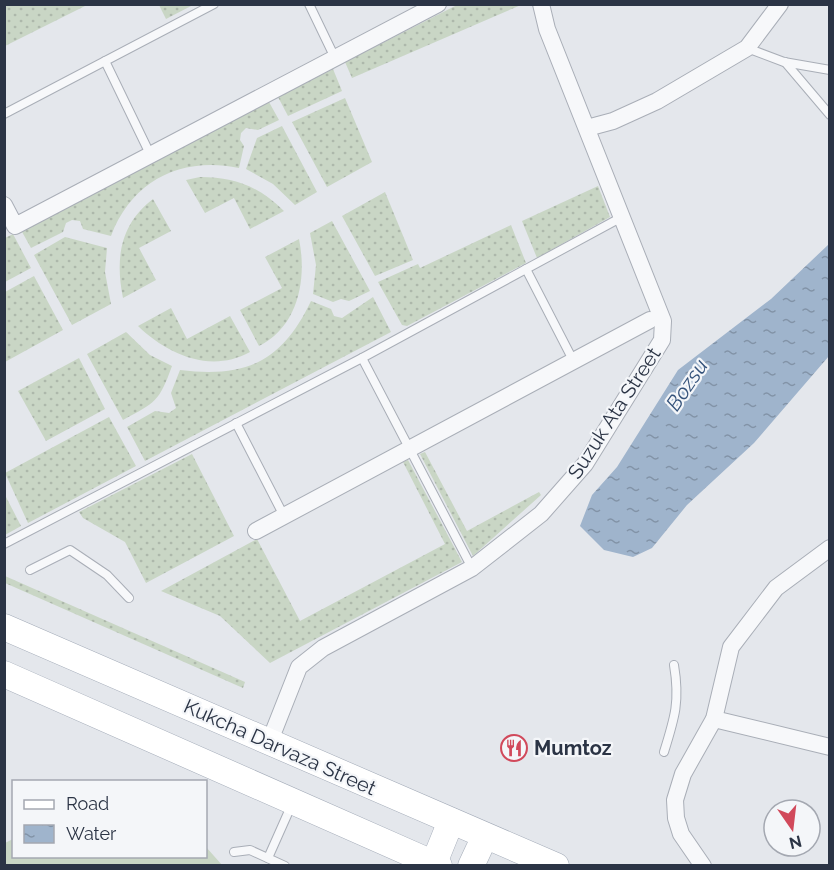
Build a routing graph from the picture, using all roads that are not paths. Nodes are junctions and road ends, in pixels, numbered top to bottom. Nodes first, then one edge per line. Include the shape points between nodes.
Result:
1 (214, 4) edge
2 (309, 4) edge
3 (541, 4) edge
4 (780, 4) edge
5 (438, 5) edge
6 (747, 48) junction
7 (335, 58) junction
8 (105, 62) junction
9 (784, 62) junction
10 (830, 70) edge
11 (4, 114) edge
12 (830, 115) edge
13 (587, 128) junction
14 (150, 154) junction
15 (4, 205) edge
16 (623, 217) junction
17 (10, 228) edge
18 (526, 269) junction
19 (650, 320) dead end
20 (362, 358) junction
21 (574, 362) junction
22 (236, 423) junction
23 (411, 449) junction
24 (284, 516) junction
25 (256, 531) dead end
26 (4, 544) edge
27 (830, 548) edge
28 (472, 568) junction
29 (30, 570) dead end
30 (129, 598) dead end
31 (4, 627) edge
32 (674, 665) dead end
33 (4, 675) edge
34 (714, 719) junction
35 (269, 743) junction
36 (830, 747) edge
37 (664, 752) dead end
38 (293, 801) junction
39 (451, 821) junction
40 (485, 836) junction
41 (378, 838) junction
42 (234, 852) dead end
43 (268, 858) junction
44 (437, 864) edge
45 (285, 866) edge
46 (402, 866) edge
47 (471, 866) edge
48 (556, 866) edge
49 (703, 866) edge

1 - 8 lane
2 - 7 lane
3 - 13 street, Suzuk Ata Street via 547,29
4 - 6 street
5 - 7 street
6 - 9 lane
6 - 13 street via 657,101
7 - 14 street
8 - 11 lane
8 - 14 lane
9 - 10 lane
9 - 12 lane
13 - 16 street, Suzuk Ata Street
14 - 17 street
15 - 17 street
16 - 18 lane
16 - 28 street, Suzuk Ata Street via 663,321 662,339 585,464 541,514
18 - 20 lane
18 - 21 lane
19 - 21 street
20 - 22 lane
20 - 23 lane
21 - 23 street
22 - 24 lane
22 - 26 lane
23 - 24 street
23 - 28 lane
24 - 25 street
27 - 34 street via 776,588 731,647
28 - 35 street, Suzuk Ata Street via 323,648 299,668
29 - 30 lane via 70,550 107,575
31 - 35 main road, Kukcha Darvaza Street
32 - 37 lane via 679,693
33 - 38 main road
34 - 36 street
34 - 49 street via 683,774 675,800 681,834
35 - 39 main road, Kukcha Darvaza Street
38 - 41 main road
38 - 43 lane
39 - 40 main road, Kukcha Darvaza Street
39 - 44 main road
40 - 47 main road
40 - 48 main road, Kukcha Darvaza Street
41 - 44 main road
41 - 46 main road
42 - 43 lane via 249,850
43 - 45 lane

